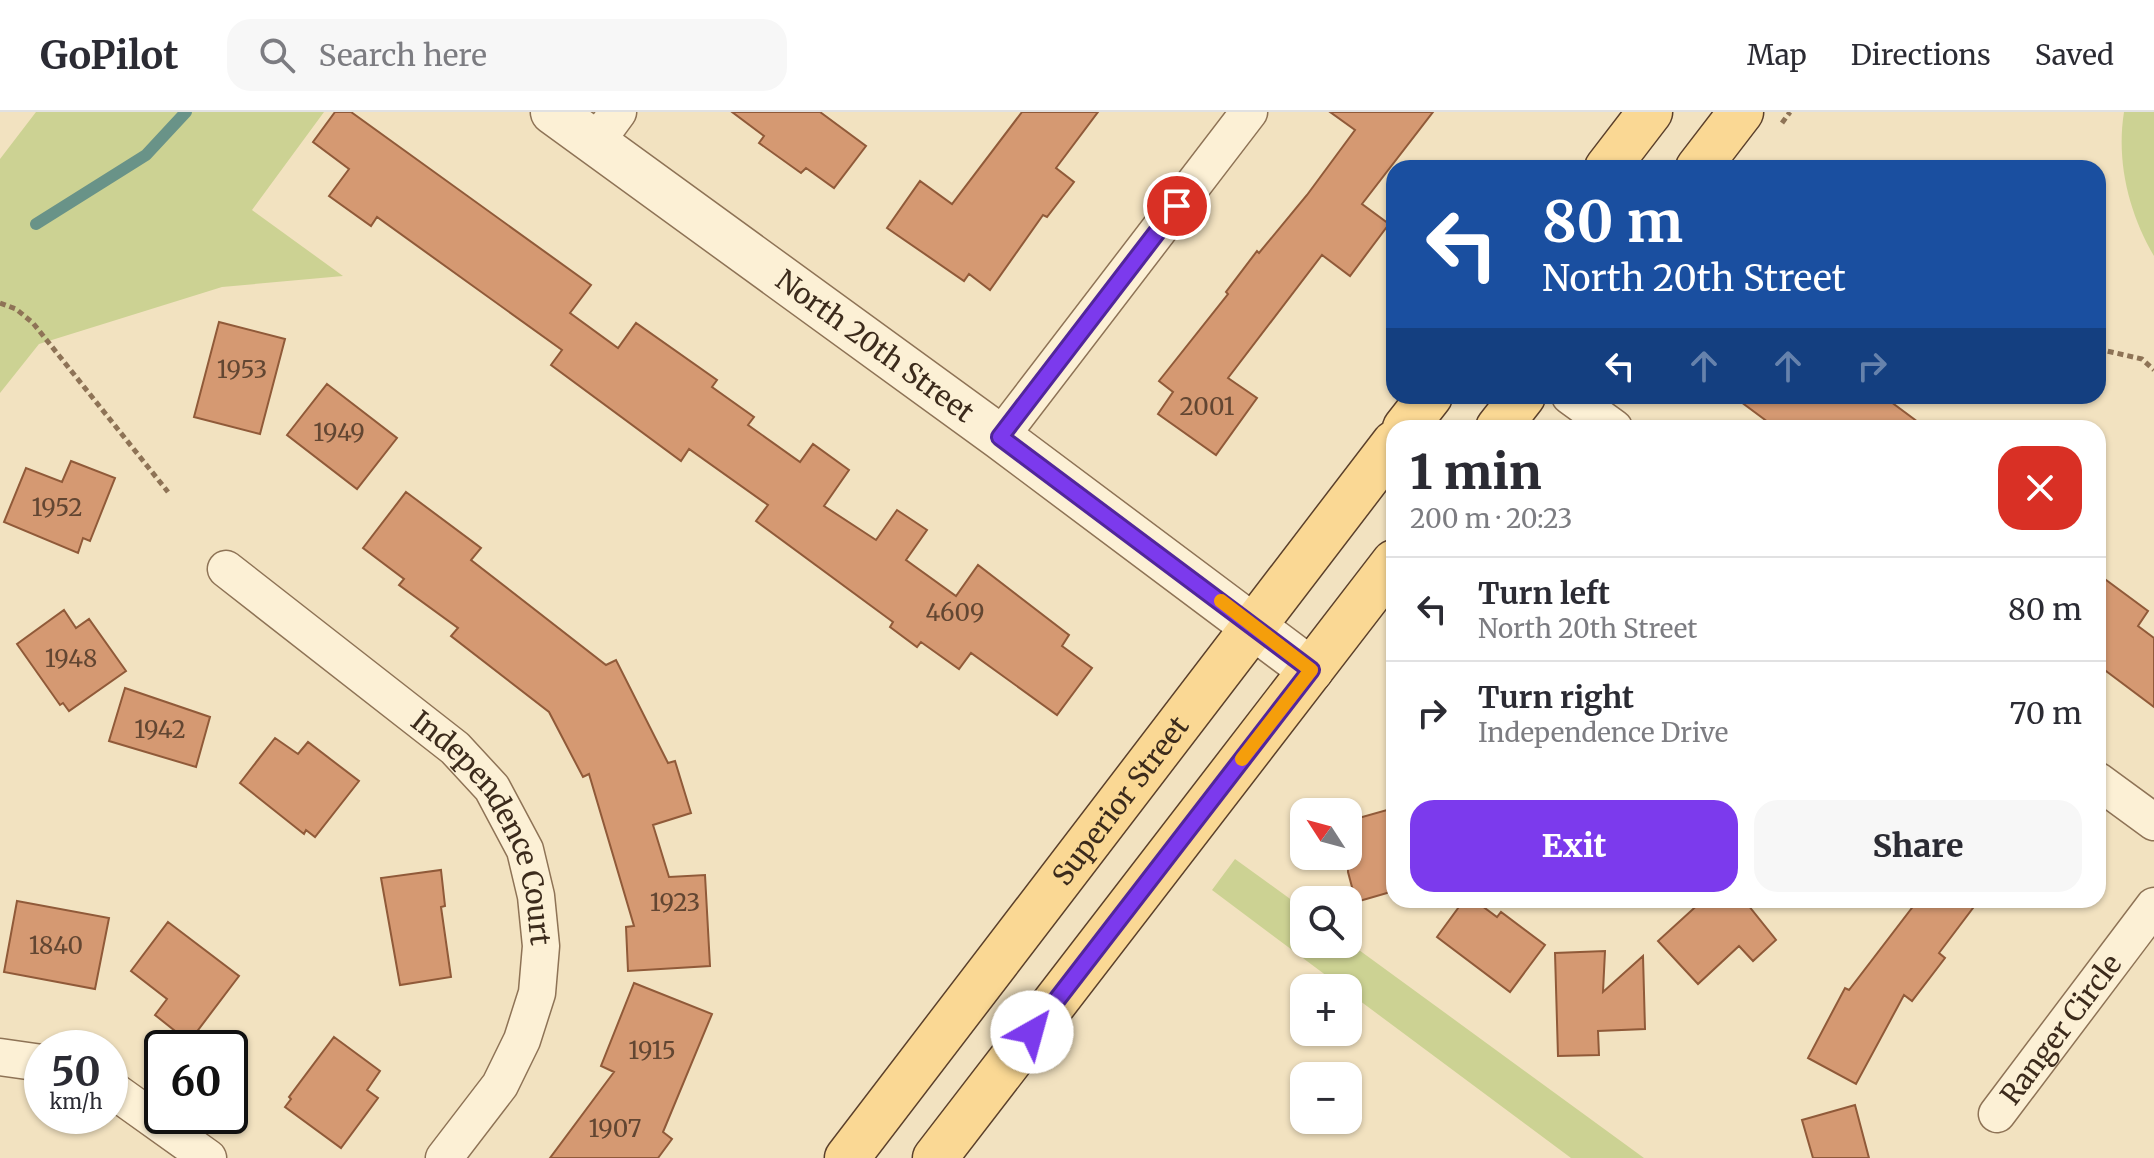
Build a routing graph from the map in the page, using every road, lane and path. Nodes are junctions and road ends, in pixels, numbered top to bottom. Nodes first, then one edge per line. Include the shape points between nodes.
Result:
1 (553, 112) edge
2 (1249, 112) edge
3 (1650, 112) edge
4 (1741, 112) edge
5 (607, 127) edge
6 (1613, 160) edge
7 (1704, 160) edge
8 (0, 303) edge
9 (2106, 351) edge
10 (2154, 370) edge
11 (1424, 404) edge
12 (1517, 404) edge
13 (1581, 404) edge
14 (1411, 420) edge
15 (1504, 420) edge
16 (1603, 420) edge
17 (1000, 437) junction
18 (1386, 454) edge
19 (168, 492) dead end
20 (226, 569) dead end
21 (1386, 572) edge
22 (1255, 626) junction
23 (1311, 670) junction
24 (2106, 787) edge
25 (2154, 822) edge
26 (2154, 906) edge
27 (0, 1057) edge
28 (24, 1060) edge
29 (128, 1101) edge
30 (1997, 1114) dead end
31 (208, 1158) edge
32 (444, 1158) edge
33 (847, 1158) edge
34 (935, 1158) edge

1 - 5 street, North 20th Street
2 - 17 street
3 - 6 main road
4 - 7 main road
5 - 17 street, North 20th Street
8 - 19 path via 33,323
9 - 10 path via 2142,359
11 - 14 main road
12 - 15 main road
13 - 16 street
17 - 22 street, North 20th Street
18 - 22 main road, Superior Street
20 - 32 street, Independence Court via 455,748 492,788 525,850 541,946 537,993 500,1085
21 - 23 main road
22 - 23 street, North 20th Street
22 - 33 main road, Superior Street
23 - 34 main road
24 - 25 street
26 - 30 street, Ranger Circle
27 - 28 street
29 - 31 street

